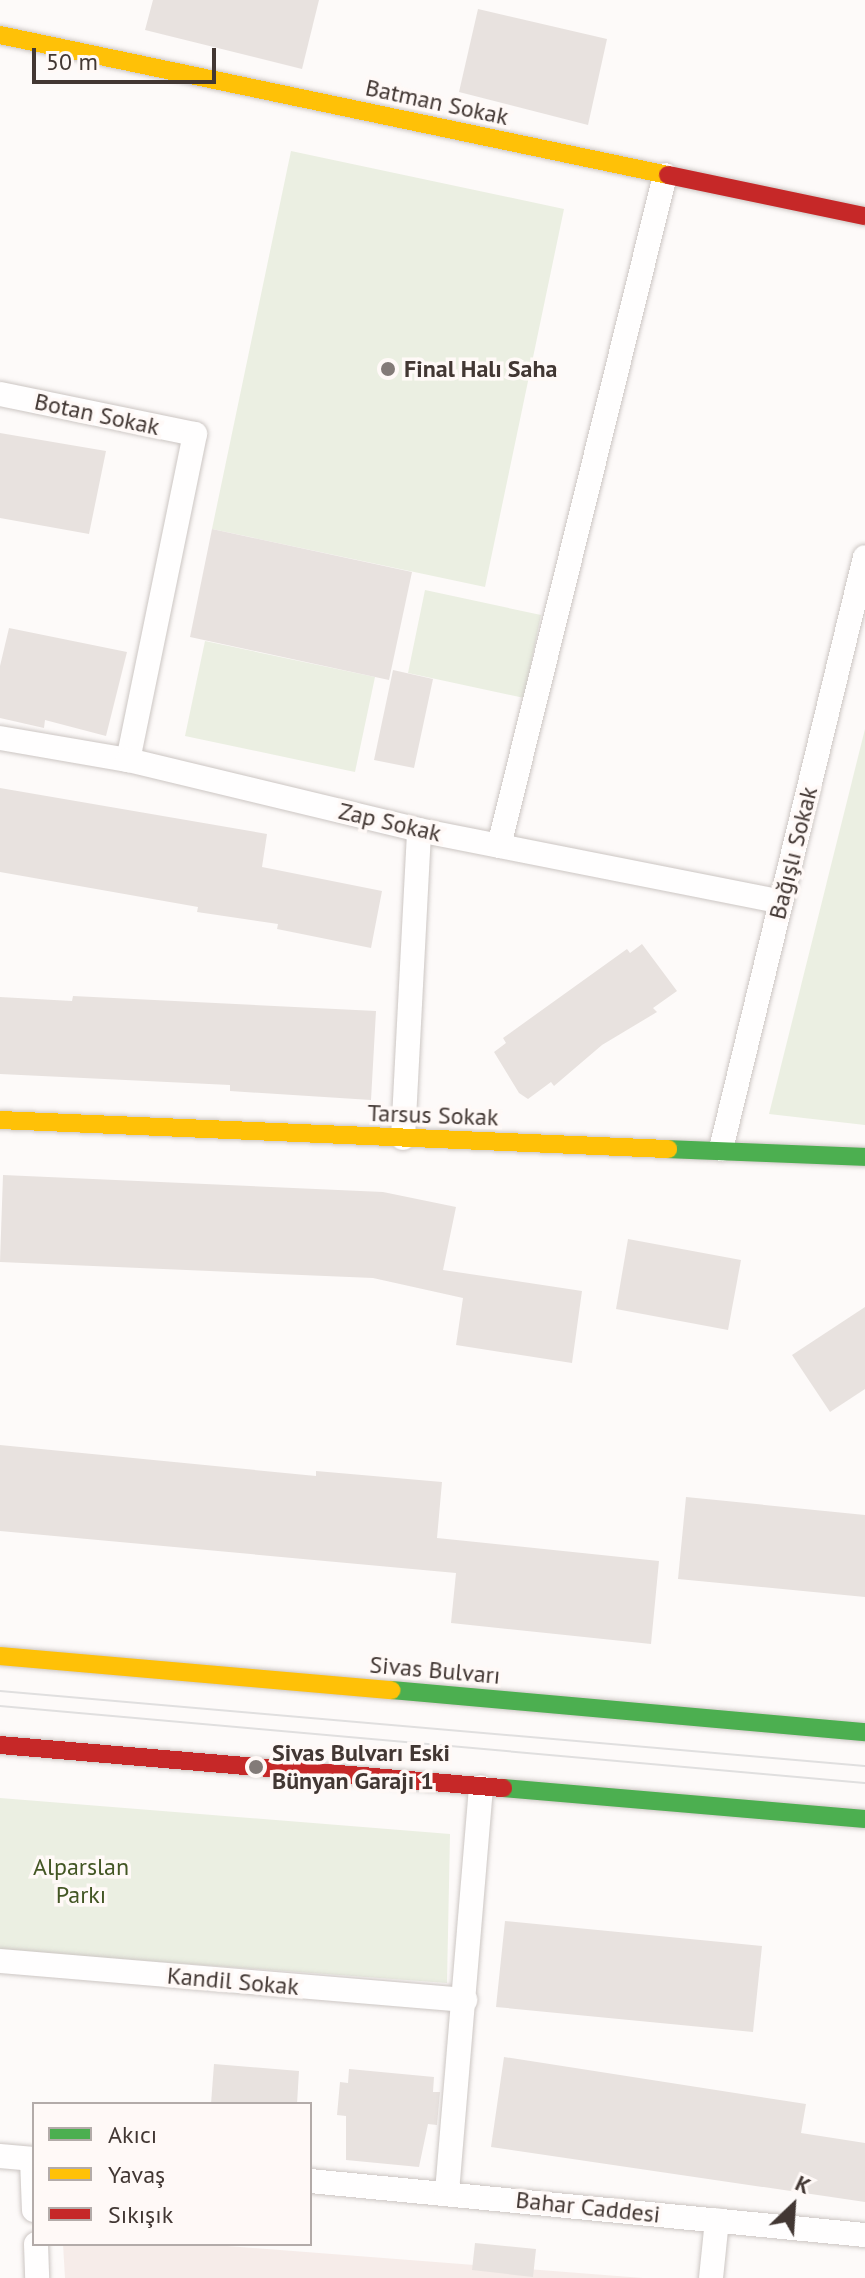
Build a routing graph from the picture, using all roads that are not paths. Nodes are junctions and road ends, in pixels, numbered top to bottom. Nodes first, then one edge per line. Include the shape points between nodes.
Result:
1 (0, 35) edge
2 (665, 175) junction
3 (865, 216) edge
4 (0, 394) edge
5 (865, 557) edge
6 (0, 738) edge
7 (128, 760) junction
8 (419, 830) junction
9 (499, 846) junction
10 (781, 902) junction
11 (0, 1120) edge
12 (403, 1138) junction
13 (721, 1149) junction
14 (865, 1157) edge
15 (0, 1656) edge
16 (865, 1724) edge
17 (842, 1731) junction
18 (865, 1732) edge
19 (0, 1745) edge
20 (481, 1787) junction
21 (865, 1819) edge
22 (0, 1961) edge
23 (465, 2000) junction
24 (0, 2156) edge
25 (32, 2159) edge
26 (312, 2181) edge
27 (447, 2192) junction
28 (717, 2220) junction
29 (865, 2235) edge
30 (36, 2246) edge
31 (37, 2278) edge
32 (711, 2278) edge

1 - 2 main road, Batman Sokak
2 - 3 main road, Batman Sokak
2 - 9 street
4 - 7 street, Botan Sokak via 195,434
5 - 10 street, Bağışlı Sokak
6 - 7 street, Zap Sokak
7 - 8 street, Zap Sokak
8 - 9 street, Zap Sokak
8 - 12 street
9 - 10 street, Zap Sokak
10 - 13 street, Bağışlı Sokak
11 - 12 main road, Tarsus Sokak
12 - 13 main road, Tarsus Sokak
13 - 14 main road, Tarsus Sokak
15 - 17 main road, Sivas Bulvarı
16 - 17 main road
17 - 18 main road, Sivas Bulvarı
19 - 20 main road
20 - 21 main road
20 - 23 street
22 - 23 street, Kandil Sokak
23 - 27 street
24 - 25 street
26 - 27 street, Bahar Caddesi
27 - 28 street, Bahar Caddesi
28 - 29 street, Bahar Caddesi
28 - 32 street
30 - 31 street

